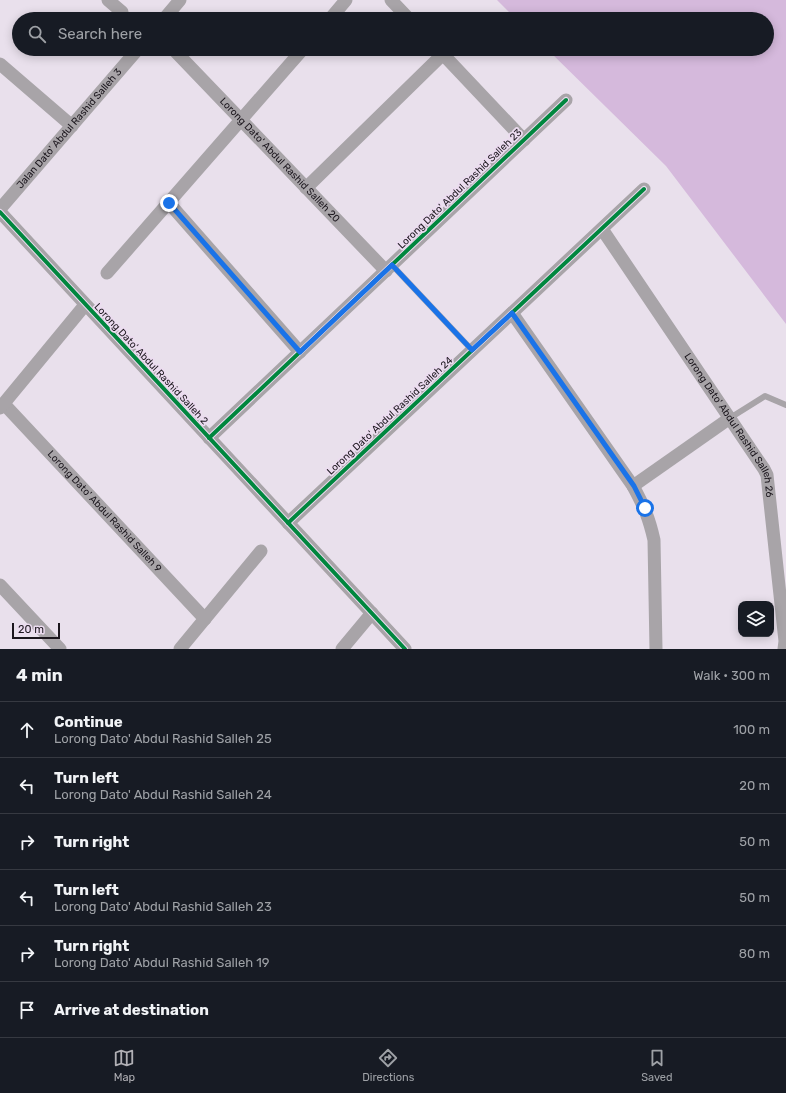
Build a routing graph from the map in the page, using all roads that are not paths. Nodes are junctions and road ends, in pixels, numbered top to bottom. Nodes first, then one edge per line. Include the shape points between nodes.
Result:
1 (108, 0) edge
2 (180, 0) edge
3 (346, 0) edge
4 (391, 0) edge
5 (122, 12) dead end
6 (170, 12) edge
7 (336, 12) edge
8 (402, 12) edge
9 (132, 56) edge
10 (181, 56) edge
11 (297, 56) edge
12 (436, 56) edge
13 (444, 56) edge
14 (0, 64) edge
15 (566, 100) dead end
16 (241, 120) junction
17 (72, 126) junction
18 (524, 140) junction
19 (306, 188) junction
20 (644, 189) dead end
21 (169, 203) junction
22 (0, 209) edge
23 (0, 212) edge
24 (602, 229) junction
25 (389, 268) junction
26 (107, 273) dead end
27 (85, 305) junction
28 (512, 313) junction
29 (472, 350) junction
30 (300, 352) junction
31 (786, 405) edge
32 (2, 406) edge
33 (730, 418) junction
34 (209, 438) junction
35 (634, 486) junction
36 (288, 523) junction
37 (260, 551) dead end
38 (0, 584) edge
39 (372, 613) junction
40 (205, 619) junction
41 (60, 649) edge
42 (180, 649) edge
43 (342, 649) edge
44 (405, 649) edge
45 (656, 649) edge
46 (784, 649) edge

1 - 5 street
2 - 6 street
3 - 7 street
4 - 8 street
9 - 17 street, Jalan Dato' Abdul Rashid Salleh 3
10 - 16 street, Lorong Dato' Abdul Rashid Salleh 20
11 - 16 street
12 - 19 street
13 - 18 street
14 - 17 street
15 - 18 street, Lorong Dato' Abdul Rashid Salleh 23
16 - 19 street, Lorong Dato' Abdul Rashid Salleh 20
16 - 21 street
17 - 22 street, Jalan Dato' Abdul Rashid Salleh 3
18 - 25 street, Lorong Dato' Abdul Rashid Salleh 23
19 - 25 street, Lorong Dato' Abdul Rashid Salleh 20
20 - 24 street, Lorong Dato' Abdul Rashid Salleh 24
21 - 26 street
21 - 30 street
23 - 27 street, Lorong Dato' Abdul Rashid Salleh 2
24 - 28 street, Lorong Dato' Abdul Rashid Salleh 24
24 - 33 street, Lorong Dato' Abdul Rashid Salleh 26
25 - 29 lane
25 - 30 street, Lorong Dato' Abdul Rashid Salleh 23
27 - 32 street
27 - 34 street, Lorong Dato' Abdul Rashid Salleh 2
28 - 29 street, Lorong Dato' Abdul Rashid Salleh 24
28 - 35 street
29 - 36 street, Lorong Dato' Abdul Rashid Salleh 24
30 - 34 street, Lorong Dato' Abdul Rashid Salleh 23
31 - 33 lane via 765,396
32 - 40 street, Lorong Dato' Abdul Rashid Salleh 9
33 - 35 street
33 - 46 street, Lorong Dato' Abdul Rashid Salleh 26 via 767,475
34 - 36 street, Lorong Dato' Abdul Rashid Salleh 2
35 - 45 street via 645,508 654,540
36 - 39 street, Lorong Dato' Abdul Rashid Salleh 2
37 - 40 street
38 - 41 street
39 - 43 street
39 - 44 street, Lorong Dato' Abdul Rashid Salleh 2
40 - 42 street

